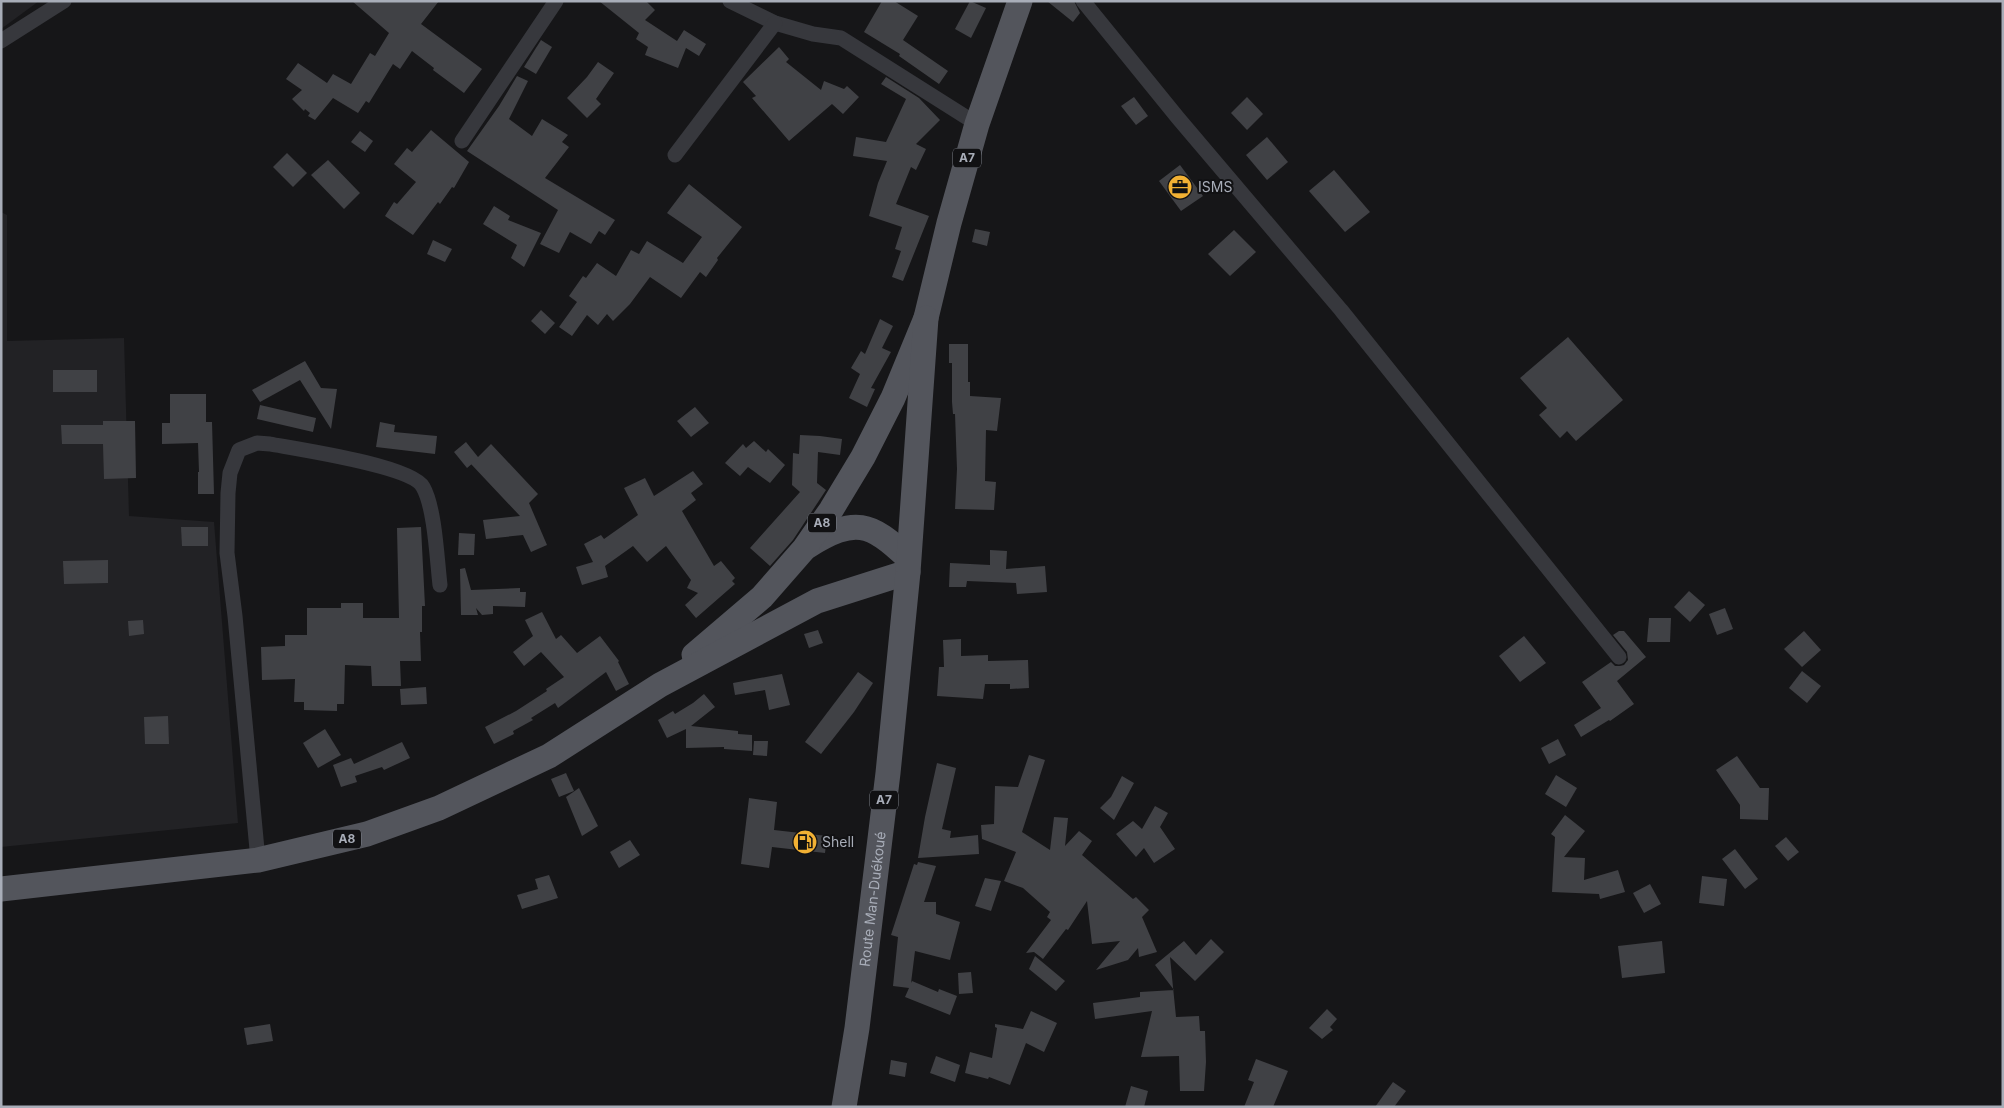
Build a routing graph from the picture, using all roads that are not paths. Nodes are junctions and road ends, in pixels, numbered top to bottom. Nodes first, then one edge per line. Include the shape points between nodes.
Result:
1 (64, 1) edge
2 (556, 1) edge
3 (730, 1) edge
4 (1020, 1) edge
5 (1083, 1) edge
6 (775, 23) junction
7 (1, 41) edge
8 (977, 124) junction
9 (462, 141) dead end
10 (675, 155) dead end
11 (926, 318) junction
12 (804, 549) junction
13 (908, 565) junction
14 (440, 585) dead end
15 (1618, 657) dead end
16 (660, 685) junction
17 (258, 860) junction
18 (1, 889) edge
19 (844, 1107) edge

1 - 7 street
2 - 9 street
3 - 6 street
4 - 8 main road, A7
5 - 15 street via 1341,310
6 - 8 street via 841,38
6 - 10 street
8 - 11 main road, A7
11 - 12 main road, A8 via 893,398 863,457
11 - 13 main road, A7
12 - 13 main road, A8 via 831,532 852,527 869,529 886,537
12 - 16 main road, A8 via 762,596
13 - 16 main road, A8 via 817,601
13 - 19 main road, Route Man-Duékoué / A7 via 888,774 857,1028
14 - 17 street via 429,500 422,485 387,468 270,444 257,443 239,450 230,473 227,553
16 - 17 main road, A8 via 549,756 440,808 367,834
17 - 18 main road, A8

